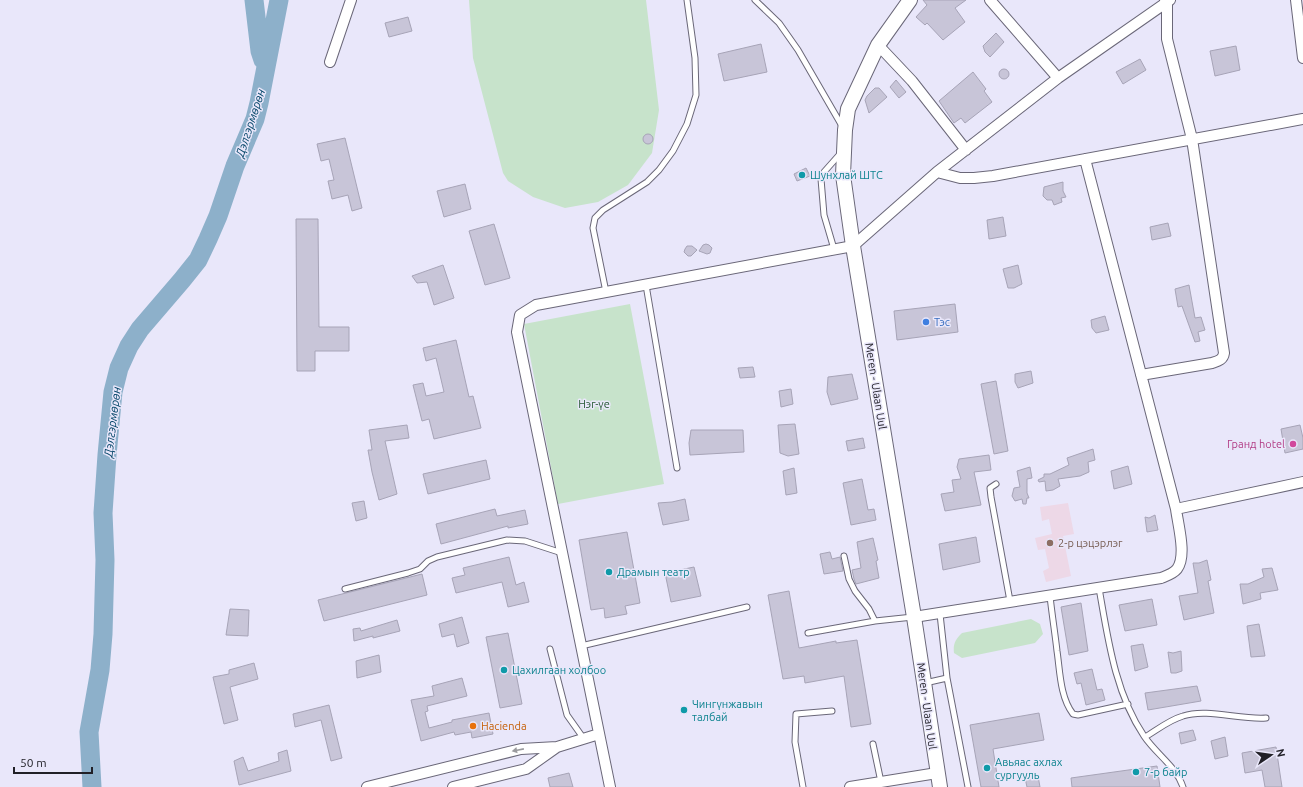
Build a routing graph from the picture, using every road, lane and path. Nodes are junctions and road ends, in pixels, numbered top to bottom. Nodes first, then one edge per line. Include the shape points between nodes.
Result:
1 (351, 0) edge
2 (687, 0) edge
3 (755, 0) edge
4 (910, 0) edge
5 (990, 0) edge
6 (1296, 0) edge
7 (1167, 1) edge
8 (878, 45) junction
9 (1303, 58) edge
10 (330, 62) dead end
11 (1058, 78) junction
12 (1303, 119) edge
13 (845, 130) junction
14 (1192, 139) junction
15 (844, 150) junction
16 (966, 150) junction
17 (1085, 159) junction
18 (937, 172) junction
19 (853, 246) junction
20 (834, 249) junction
21 (646, 285) junction
22 (606, 292) junction
23 (1141, 375) junction
24 (677, 468) dead end
25 (1303, 482) edge
26 (996, 484) dead end
27 (1176, 508) junction
28 (562, 553) junction
29 (844, 556) dead end
30 (1099, 588) junction
31 (346, 589) dead end
32 (1050, 596) junction
33 (1010, 601) junction
34 (747, 607) dead end
35 (940, 614) junction
36 (914, 617) junction
37 (875, 621) junction
38 (808, 633) dead end
39 (581, 646) junction
40 (550, 649) dead end
41 (947, 678) junction
42 (924, 683) junction
43 (1128, 704) junction
44 (832, 711) dead end
45 (1266, 718) dead end
46 (599, 734) junction
47 (1145, 737) junction
48 (584, 739) junction
49 (873, 744) dead end
50 (557, 746) junction
51 (937, 773) junction
52 (881, 782) junction
53 (367, 787) edge
54 (453, 787) edge
55 (610, 787) edge
56 (803, 787) edge
57 (850, 787) edge
58 (940, 787) edge
59 (968, 787) edge
60 (1183, 787) edge

1 - 10 street
2 - 22 lane via 695,58 696,95 687,124 674,151 659,170 647,182 603,210 595,218 593,228
3 - 13 lane via 780,23
4 - 8 street, Meren - Ulaan Uul
5 - 11 street
6 - 9 street
7 - 11 street
7 - 14 street via 1167,39
8 - 13 street, Meren - Ulaan Uul via 848,109
8 - 16 street via 912,81
11 - 16 street
12 - 14 street
13 - 15 street, Meren - Ulaan Uul
14 - 17 street
14 - 23 street via 1224,353 1221,360 1212,363
15 - 19 street, Meren - Ulaan Uul via 843,175
15 - 20 lane via 821,179 824,215
16 - 18 street
17 - 18 street via 974,178 960,178
17 - 23 street
18 - 19 street
19 - 20 street
19 - 36 street, Meren - Ulaan Uul
20 - 21 street
21 - 22 street
21 - 24 lane
22 - 28 street via 536,305 520,315 517,332
23 - 27 street
25 - 27 street
26 - 33 lane via 990,488 990,496
27 - 30 street via 1182,556 1177,570 1161,578
28 - 31 lane via 525,541 507,540 437,557 420,569
28 - 39 street
29 - 37 lane via 849,579
30 - 32 street
30 - 43 lane via 1111,654
32 - 33 street
32 - 43 lane via 1062,682 1070,710 1078,715
33 - 35 street
34 - 39 lane
35 - 36 street
35 - 41 lane
36 - 37 lane
36 - 42 street, Meren - Ulaan Uul
37 - 38 lane
39 - 46 street
40 - 48 lane via 567,714
41 - 42 lane
41 - 59 lane
42 - 51 street, Meren - Ulaan Uul
43 - 47 lane
44 - 56 lane via 796,714 795,742
45 - 47 lane via 1183,715
46 - 48 street
46 - 55 street
47 - 60 lane via 1178,775
48 - 50 street
49 - 52 lane
50 -> 53 street via 521,749
50 - 54 street via 526,770
51 - 52 street
51 - 58 street, Meren - Ulaan Uul
52 - 57 street

